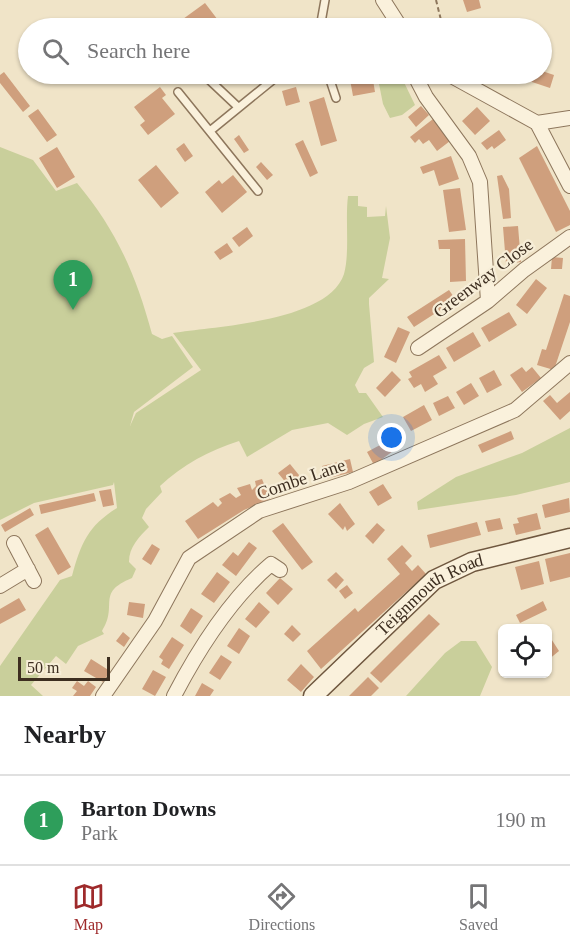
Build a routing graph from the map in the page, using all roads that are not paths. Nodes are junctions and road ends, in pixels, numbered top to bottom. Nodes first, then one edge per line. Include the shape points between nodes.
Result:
1 (325, 0) edge
2 (383, 0) edge
3 (322, 18) edge
4 (395, 18) edge
5 (214, 84) edge
6 (267, 84) edge
7 (331, 84) edge
8 (420, 84) edge
9 (466, 84) edge
10 (177, 92) dead end
11 (336, 98) dead end
12 (238, 107) junction
13 (570, 118) edge
14 (537, 123) junction
15 (210, 131) junction
16 (570, 186) edge
17 (258, 191) dead end
18 (570, 237) edge
19 (488, 301) junction
20 (418, 348) dead end
21 (570, 363) edge
22 (570, 538) edge
23 (14, 543) dead end
24 (273, 563) dead end
25 (0, 586) edge
26 (103, 696) edge
27 (174, 696) edge
28 (313, 696) edge

1 - 3 lane
2 - 4 street
5 - 12 lane
6 - 12 lane
7 - 11 lane
8 - 19 street via 469,156 480,183
9 - 14 street
10 - 15 lane
12 - 15 lane
13 - 14 street
14 - 16 street
15 - 17 lane
18 - 19 street, Greenway Close
19 - 20 street, Greenway Close
21 - 26 street, Combe Lane via 515,410 349,482 259,511 189,558 155,621
22 - 28 main road, Teignmouth Road via 472,561 434,580
23 - 25 street via 31,575
24 - 27 street via 247,585 206,641 194,674

